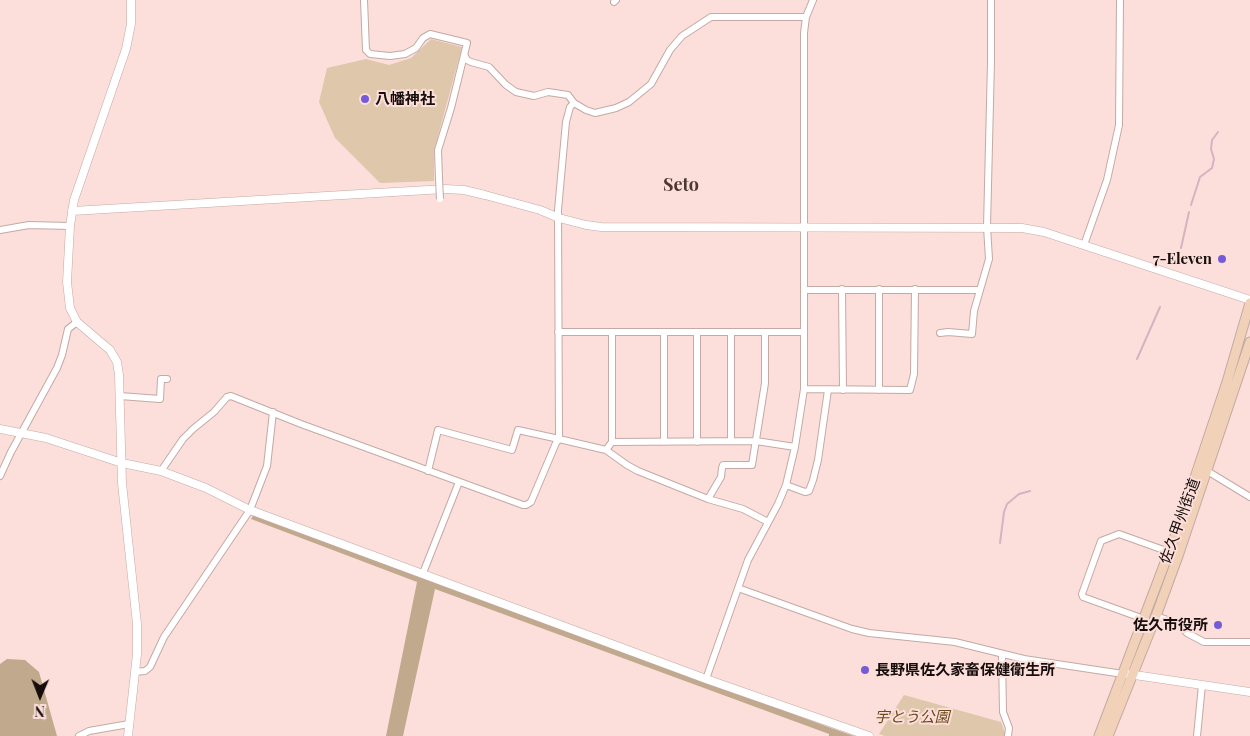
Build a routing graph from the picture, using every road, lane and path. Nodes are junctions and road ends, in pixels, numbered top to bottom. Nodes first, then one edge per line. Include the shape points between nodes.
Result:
1 (131, 0) edge
2 (364, 0) edge
3 (813, 0) edge
4 (991, 0) edge
5 (1120, 0) edge
6 (806, 16) junction
7 (465, 56) junction
8 (574, 103) junction
9 (440, 199) dead end
10 (72, 211) junction
11 (559, 218) junction
12 (70, 226) junction
13 (804, 227) junction
14 (987, 227) junction
15 (0, 230) edge
16 (1084, 245) junction
17 (842, 289) junction
18 (879, 289) junction
19 (915, 289) junction
20 (804, 290) junction
21 (980, 290) junction
22 (1250, 302) edge
23 (77, 322) junction
24 (558, 332) junction
25 (612, 332) junction
26 (664, 332) junction
27 (698, 332) junction
28 (730, 332) junction
29 (766, 332) junction
30 (804, 332) junction
31 (940, 333) dead end
32 (1250, 342) edge
33 (167, 379) dead end
34 (804, 389) junction
35 (828, 390) junction
36 (843, 390) junction
37 (879, 390) junction
38 (120, 396) junction
39 (273, 412) junction
40 (0, 429) edge
41 (22, 432) junction
42 (559, 439) junction
43 (731, 441) junction
44 (756, 441) junction
45 (612, 442) junction
46 (664, 442) junction
47 (697, 442) junction
48 (795, 447) junction
49 (606, 450) junction
50 (122, 463) junction
51 (1204, 468) junction
52 (161, 471) junction
53 (428, 471) junction
54 (0, 476) edge
55 (459, 482) junction
56 (786, 485) junction
57 (1250, 497) edge
58 (708, 499) junction
59 (250, 510) junction
60 (768, 522) junction
61 (1174, 554) junction
62 (423, 573) junction
63 (738, 588) junction
64 (1156, 616) junction
65 (1144, 619) junction
66 (1250, 642) edge
67 (1002, 654) junction
68 (135, 672) junction
69 (1128, 674) junction
70 (706, 679) junction
71 (1202, 685) junction
72 (1250, 692) edge
73 (129, 724) junction
74 (79, 736) edge
75 (128, 736) edge
76 (869, 736) edge
77 (1008, 736) edge
78 (1099, 736) edge
79 (1108, 736) edge
80 (1197, 736) edge

1 - 10 street via 126,49 84,166
2 - 7 street via 368,53 405,54 430,34 467,43
3 - 6 street
4 - 14 street
5 - 16 street via 1119,126 1107,180
6 - 8 street via 711,17 682,36 670,50 652,84 630,102 596,113
6 - 13 street
7 - 8 street via 471,62 489,67 516,92 534,96 561,93 568,95
7 - 9 street, bridge via 437,156
8 - 11 street via 568,109 566,122
10 - 11 street via 445,189 485,195
10 - 12 street
11 - 13 street via 601,227
11 - 24 street
12 - 15 street via 29,225
12 - 23 street via 68,295
13 - 14 street
13 - 20 street
14 - 16 street via 1034,229
14 - 21 street via 989,259
16 - 22 street
17 - 18 street
17 - 20 street
17 - 36 street
18 - 19 street
18 - 37 street
19 - 21 street
19 - 37 street via 914,374 910,390
20 - 30 street
21 - 31 street via 972,334
22 - 51 main road, 佐久甲州街道
23 - 38 street via 115,358
23 - 41 street via 68,329 60,361
24 - 25 street
24 - 42 street
25 - 26 street
25 - 45 street
26 - 27 street
26 - 46 street
27 - 28 street
27 - 47 street
28 - 29 street
28 - 43 street
29 - 30 street
29 - 44 street via 765,383
30 - 34 street
32 - 51 main road, 佐久甲州街道
33 - 38 street via 161,379 160,399
34 - 35 street
34 - 48 street
35 - 36 street
35 - 56 street via 818,460 809,491
36 - 37 street
38 - 50 street
39 - 52 street via 228,396 183,439
39 - 53 street
39 - 59 street via 267,466
40 - 41 street
41 - 50 street
41 - 54 street
42 - 49 street
42 - 53 street via 518,430 512,450 438,430
42 - 55 street via 529,504 523,505
43 - 44 street
43 - 47 street
44 - 48 street
44 - 58 street via 752,465 723,465 722,477
45 - 46 street
45 - 49 street
46 - 47 street
48 - 56 street
49 - 58 street via 632,468
50 - 52 street
50 - 68 street via 138,624
51 - 57 street
51 - 61 main road, 佐久甲州街道
52 - 59 street via 198,484
53 - 55 street
55 - 62 street
56 - 60 street
58 - 60 street via 743,509
59 - 62 street
59 - 68 street via 164,637 150,667
60 - 63 street
61 - 64 main road, 佐久甲州街道
61 - 65 main road, 佐久甲州街道
61 - 65 street via 1119,534 1101,541 1082,598
62 - 70 street
63 - 67 street via 869,633 954,642
63 - 70 street
64 - 66 street via 1179,624 1187,633 1204,642
64 - 69 main road, 佐久甲州街道
65 - 69 main road, 佐久甲州街道
67 - 69 street
67 - 77 street via 1003,712 1009,728
68 - 73 street
69 - 71 street
69 - 78 main road, 佐久甲州街道
69 - 79 main road, 佐久甲州街道
70 - 76 street
71 - 72 street
71 - 80 street
73 - 74 street via 89,731
73 - 75 street

